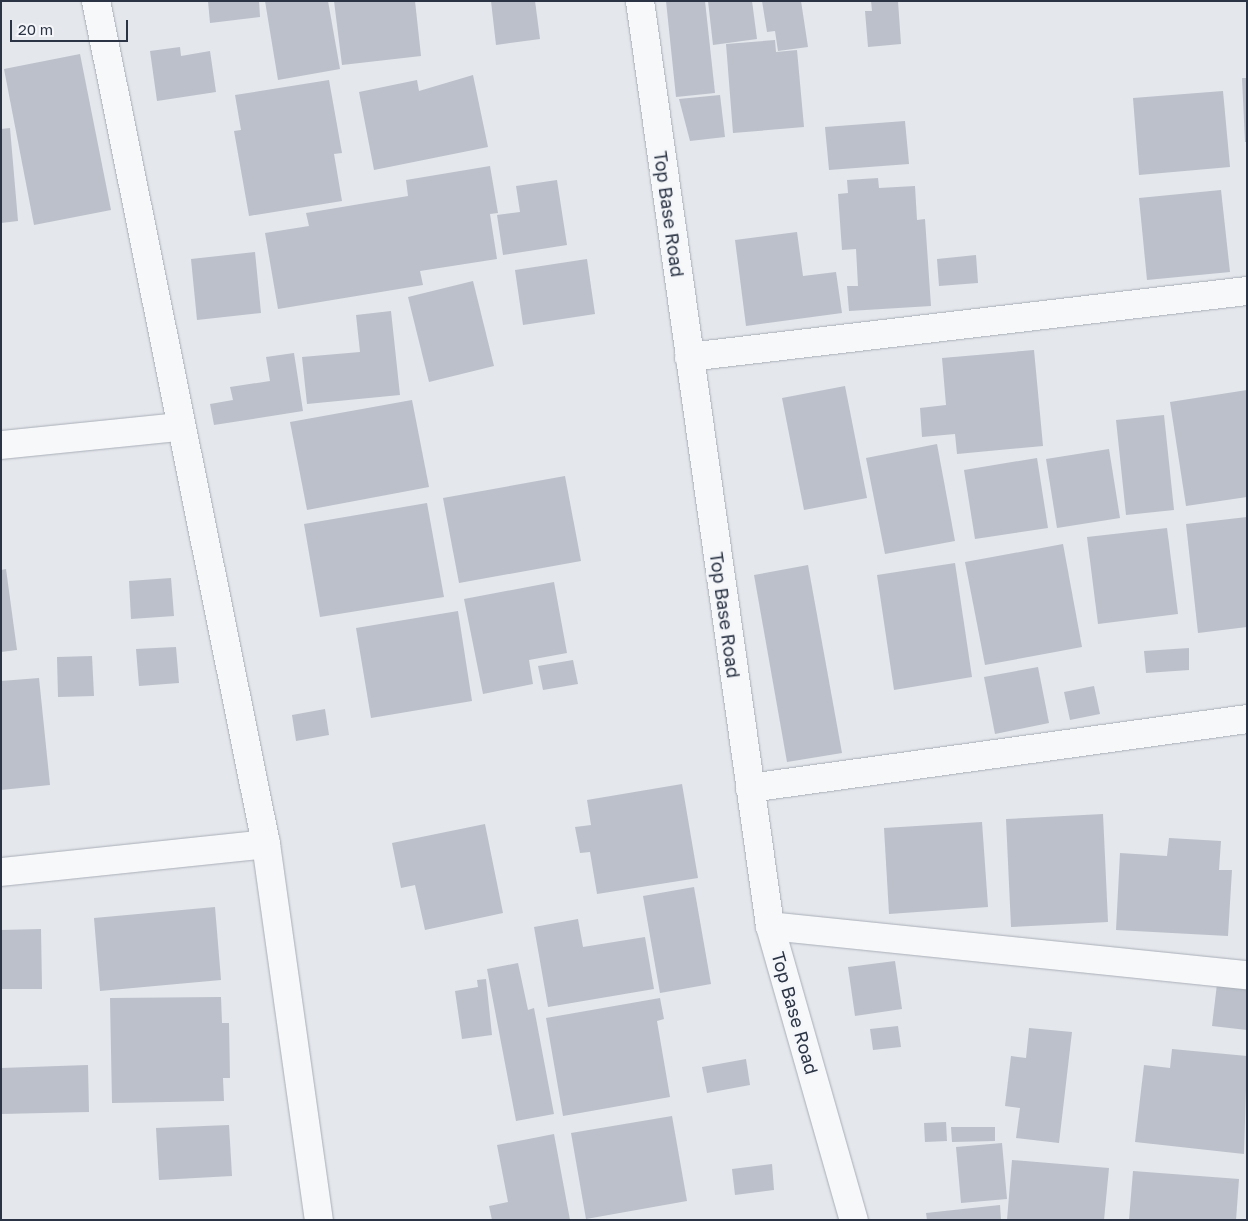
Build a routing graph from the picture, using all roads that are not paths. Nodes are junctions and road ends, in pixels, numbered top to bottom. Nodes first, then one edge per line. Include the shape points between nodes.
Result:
1 (96, 1) edge
2 (640, 1) edge
3 (1247, 291) edge
4 (689, 357) junction
5 (178, 427) junction
6 (1, 445) edge
7 (1247, 718) edge
8 (750, 788) junction
9 (266, 844) junction
10 (1, 872) edge
11 (770, 926) junction
12 (1247, 975) edge
13 (319, 1220) edge
14 (854, 1220) edge

1 - 5 street
2 - 4 street, Top Base Road
3 - 4 street
4 - 8 street, Top Base Road
5 - 6 street
5 - 9 street
7 - 8 street
8 - 11 street, Top Base Road
9 - 10 street
9 - 13 street
11 - 12 street
11 - 14 street, Top Base Road

